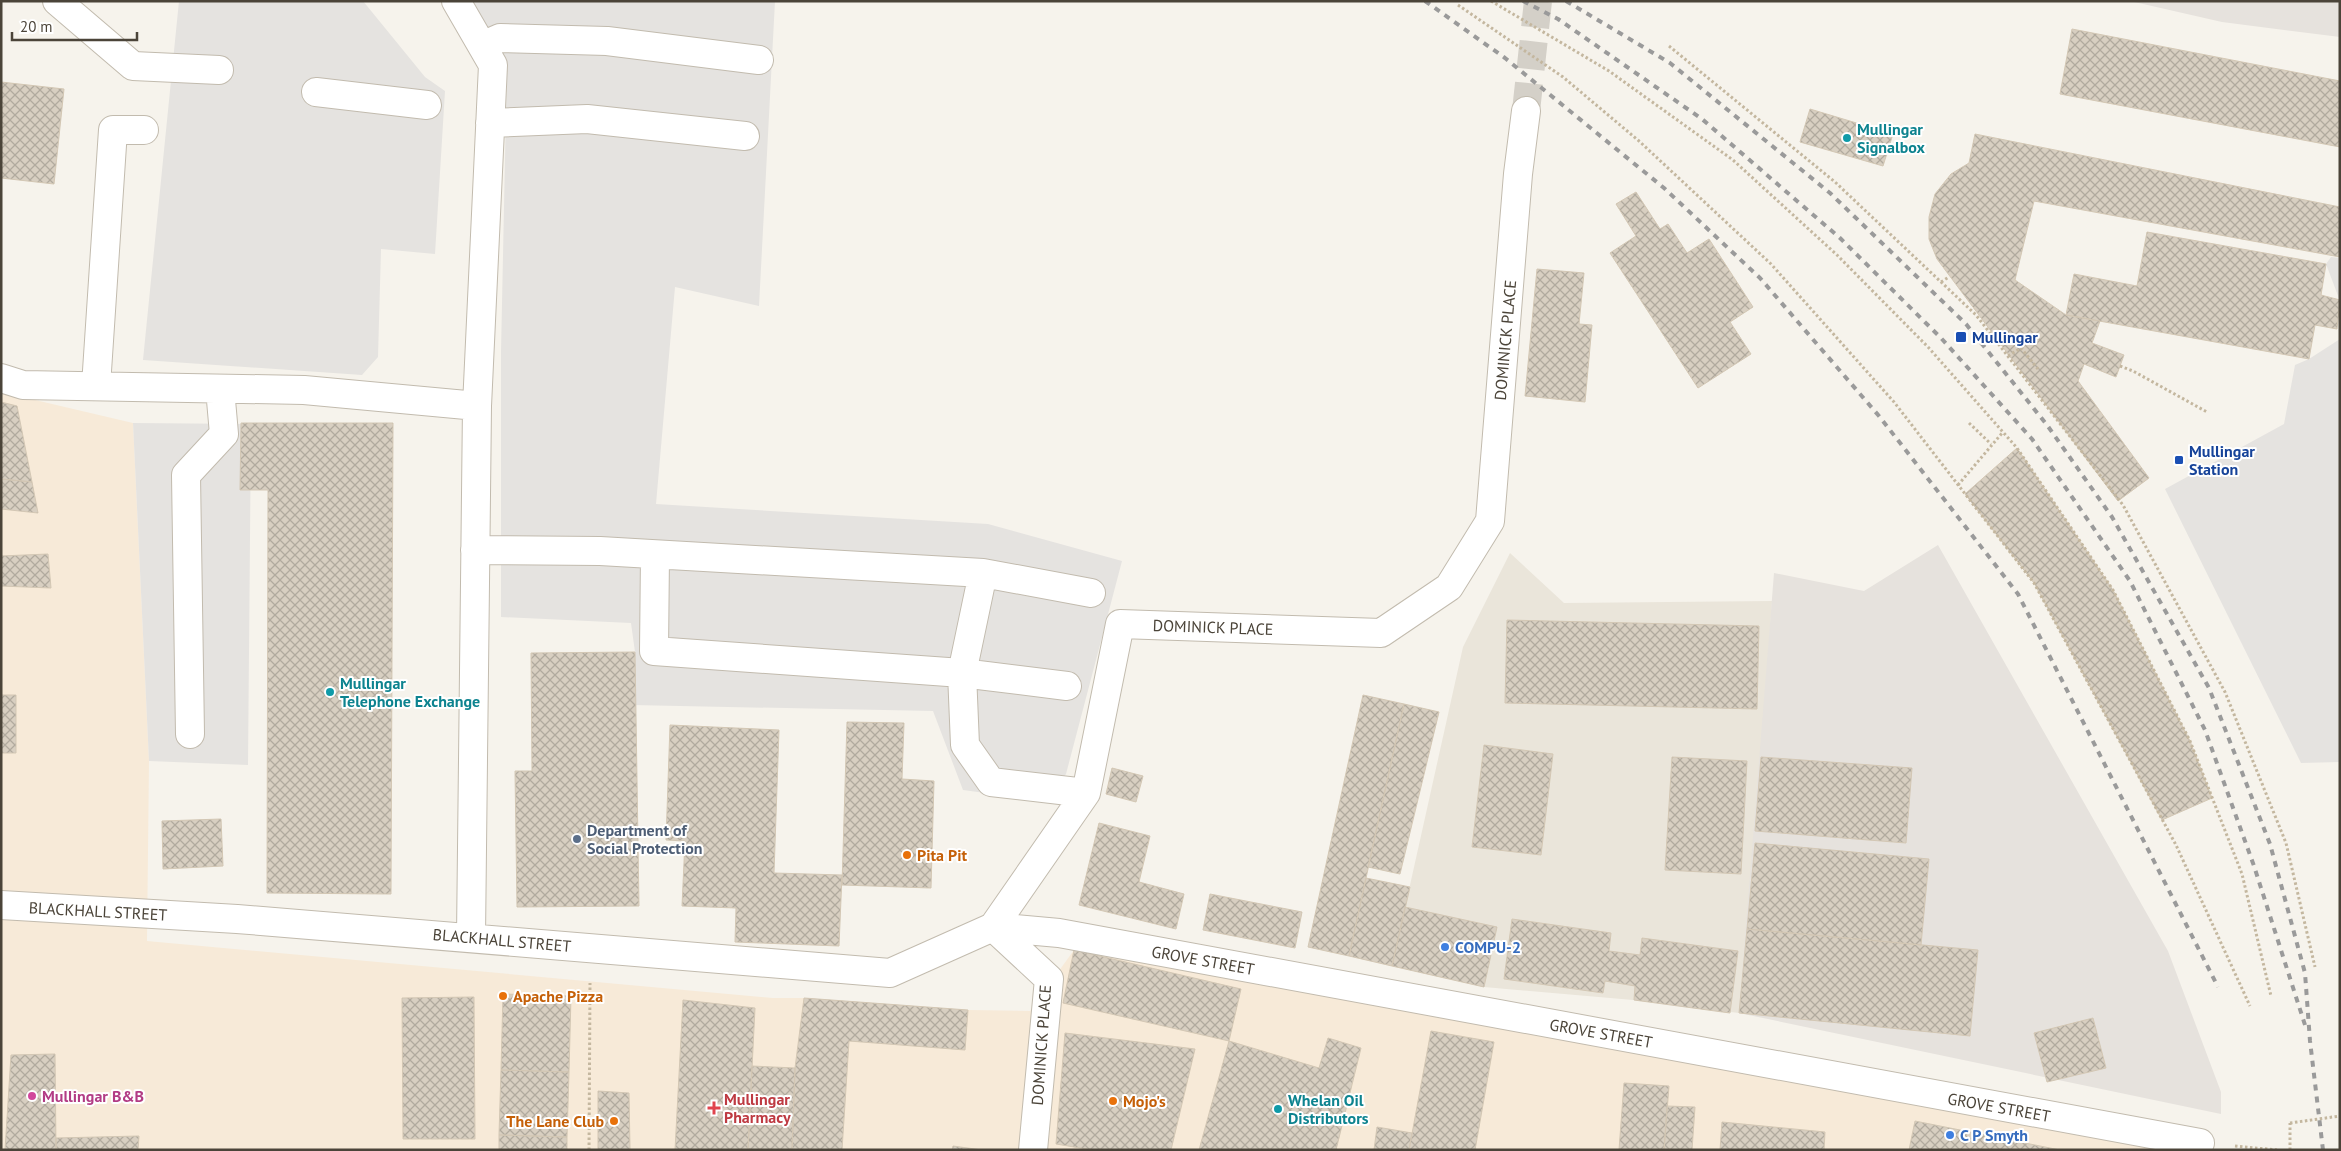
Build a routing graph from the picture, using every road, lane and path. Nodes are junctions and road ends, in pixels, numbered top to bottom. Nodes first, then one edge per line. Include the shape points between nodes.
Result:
1 (57, 1) edge
2 (456, 1) edge
3 (1491, 1) edge
4 (1458, 5) dead end
5 (482, 46) junction
6 (1669, 46) dead end
7 (759, 60) dead end
8 (218, 70) dead end
9 (316, 92) dead end
10 (427, 104) dead end
11 (1526, 112) tunnel mouth
12 (490, 123) junction
13 (144, 130) dead end
14 (745, 136) dead end
15 (1949, 277) dead end
16 (1941, 282) junction
17 (2008, 356) junction
18 (2120, 366) dead end
19 (2038, 369) dead end
20 (12, 381) edge
21 (96, 386) junction
22 (220, 389) junction
23 (477, 406) junction
24 (2207, 412) dead end
25 (1969, 423) dead end
26 (2003, 432) junction
27 (1991, 444) junction
28 (1958, 484) junction
29 (475, 550) junction
30 (655, 555) junction
31 (982, 573) junction
32 (1091, 593) dead end
33 (962, 673) junction
34 (1067, 686) dead end
35 (190, 734) dead end
36 (1086, 793) junction
37 (1, 905) edge
38 (993, 927) junction
39 (470, 937) junction
40 (591, 947) junction
41 (2315, 967) dead end
42 (2271, 996) dead end
43 (2250, 1006) dead end
44 (2340, 1116) edge
45 (2198, 1146) edge
46 (589, 1150) edge
47 (1032, 1150) edge
48 (2277, 1150) edge
49 (2290, 1150) edge

1 - 8 street via 133,66
2 - 5 street
3 - 26 path via 1609,71 1733,160 1837,255 1928,347
4 - 28 path via 1563,77 1639,141 1771,264 1894,402
5 - 7 street via 500,38 607,41
5 - 12 street via 493,65
6 - 16 path via 1835,182
9 - 10 street
11 - 36 street, DOMINICK PLACE via 1518,174 1490,521 1449,587 1381,633 1120,624
12 - 14 street via 587,119
12 - 23 street
13 - 21 street via 113,130
15 - 16 path
16 - 17 path via 1976,315
17 - 19 path via 2021,348
17 - 41 path via 2123,505 2225,692 2286,843
18 - 24 path
20 - 21 street
21 - 22 street
22 - 23 street via 304,390
22 - 35 street via 224,434 186,475
23 - 29 street
25 - 27 path
26 - 27 path
26 - 42 path via 2113,590 2190,741 2242,874
27 - 28 path
28 - 43 path via 2034,583 2176,845
29 - 30 street
29 - 39 street
30 - 31 street
30 - 33 street via 654,651
31 - 32 street
31 - 33 street
33 - 34 street
33 - 36 street via 966,745 991,782
36 - 38 street, DOMINICK PLACE
37 - 39 street, BLACKHALL STREET
38 - 40 street, BLACKHALL STREET via 890,973
38 - 45 street, GROVE STREET via 1059,933
38 - 47 street, DOMINICK PLACE via 1049,979
39 - 40 street, BLACKHALL STREET
40 - 46 path
44 - 49 path, bridge via 2290,1123
45 - 48 path

